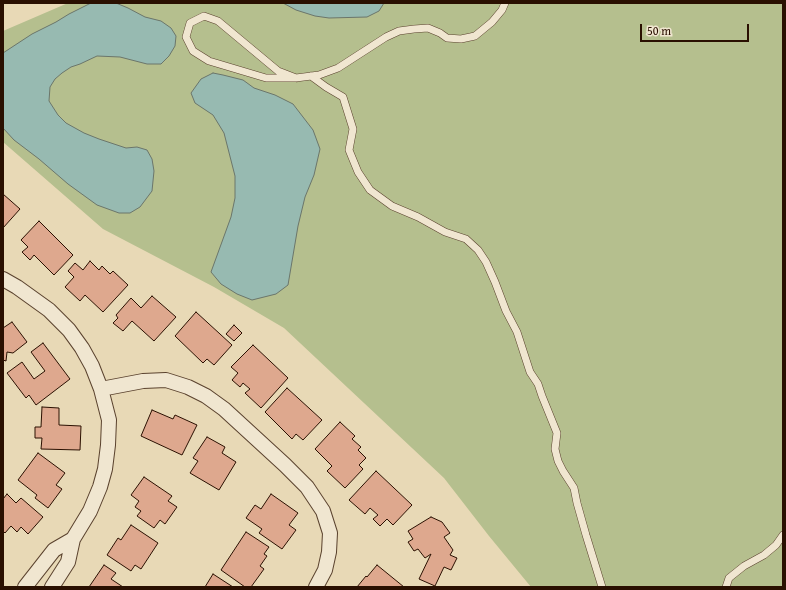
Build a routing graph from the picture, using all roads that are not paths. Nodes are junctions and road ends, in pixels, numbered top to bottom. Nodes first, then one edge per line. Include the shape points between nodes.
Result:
1 (505, 3) edge
2 (310, 76) junction
3 (296, 78) junction
4 (3, 279) edge
5 (101, 388) junction
6 (783, 535) edge
7 (73, 539) junction
8 (25, 587) edge
9 (52, 587) edge
10 (316, 587) edge
11 (602, 587) edge
12 (726, 587) edge

1 - 2 lane via 492,22 476,36 447,38 428,28 399,31 386,36 338,68
2 - 3 lane
2 - 11 lane via 343,97 353,129 348,150 370,190 392,206 445,232 466,239 486,262 557,433 555,448 558,461 574,488
3 - 3 lane via 266,78 209,61 193,51 186,36 190,23 204,16 218,21 278,71
4 - 5 street via 49,310 69,330 92,366
5 - 7 street via 109,420 105,469 90,511
5 - 10 street via 166,380 188,387 224,409 307,487 323,511 330,533 329,552 325,570
6 - 12 lane via 764,555 729,578
7 - 8 street via 54,550
7 - 9 street via 68,562

